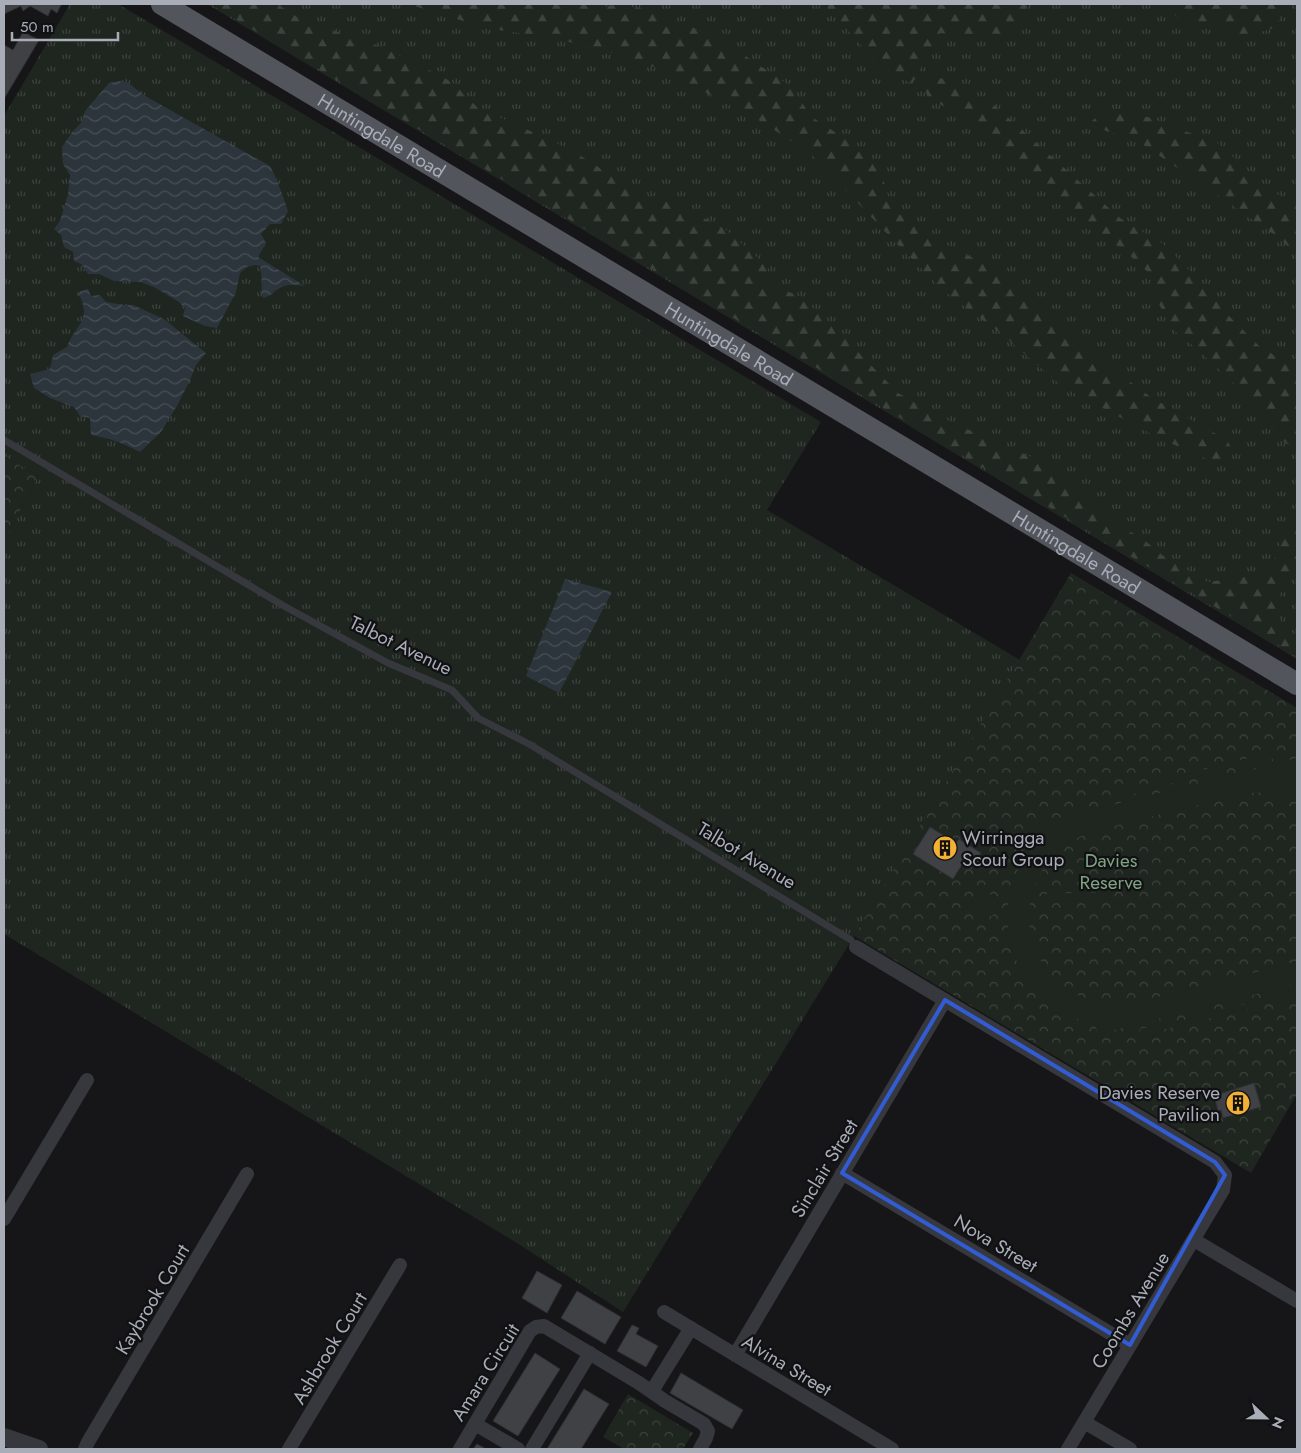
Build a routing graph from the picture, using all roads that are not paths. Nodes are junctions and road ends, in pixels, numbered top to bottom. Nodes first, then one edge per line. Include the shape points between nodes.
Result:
1 (162, 4) edge
2 (4, 440) edge
3 (1297, 684) edge
4 (854, 944) joint
5 (945, 1000) junction
6 (87, 1080) dead end
7 (842, 1173) junction
8 (247, 1174) dead end
9 (1223, 1190) joint
10 (4, 1219) edge
11 (1194, 1240) junction
12 (400, 1265) dead end
13 (1297, 1301) edge
14 (664, 1312) dead end
15 (691, 1328) junction
16 (1130, 1345) junction
17 (590, 1353) junction
18 (735, 1355) junction
19 (652, 1391) junction
20 (1084, 1422) junction
21 (475, 1424) junction
22 (9, 1441) edge
23 (85, 1447) edge
24 (39, 1449) edge
25 (289, 1449) edge
26 (460, 1449) edge
27 (518, 1449) edge
28 (532, 1449) edge
29 (700, 1449) edge
30 (892, 1449) edge
31 (1068, 1449) edge
32 (1130, 1449) edge

1 - 3 main road, Huntingdale Road
2 - 4 lane, Talbot Avenue via 284,606 388,663 452,690 478,718 529,744
4 - 5 street, Talbot Avenue
5 - 7 street, Sinclair Street
5 - 9 street, Talbot Avenue via 1215,1162 1225,1175
6 - 10 street
7 - 16 street, Nova Street
7 - 18 street, Sinclair Street
8 - 23 street, Kaybrook Court
9 - 11 street, Coombs Avenue
11 - 13 street
11 - 16 street, Coombs Avenue
12 - 25 street, Ashbrook Court
14 - 15 street, Alvina Street
15 - 18 street, Alvina Street
15 - 19 street
16 - 20 street, Coombs Avenue
17 - 19 street, Amara Circuit
17 - 21 street, Amara Circuit via 544,1326 536,1327 530,1331
17 - 28 street
18 - 30 street, Alvina Street
19 - 29 street, Amara Circuit via 704,1424 708,1431
20 - 31 street, Coombs Avenue
20 - 32 street
21 - 26 street, Amara Circuit
21 - 27 street
22 - 24 street

